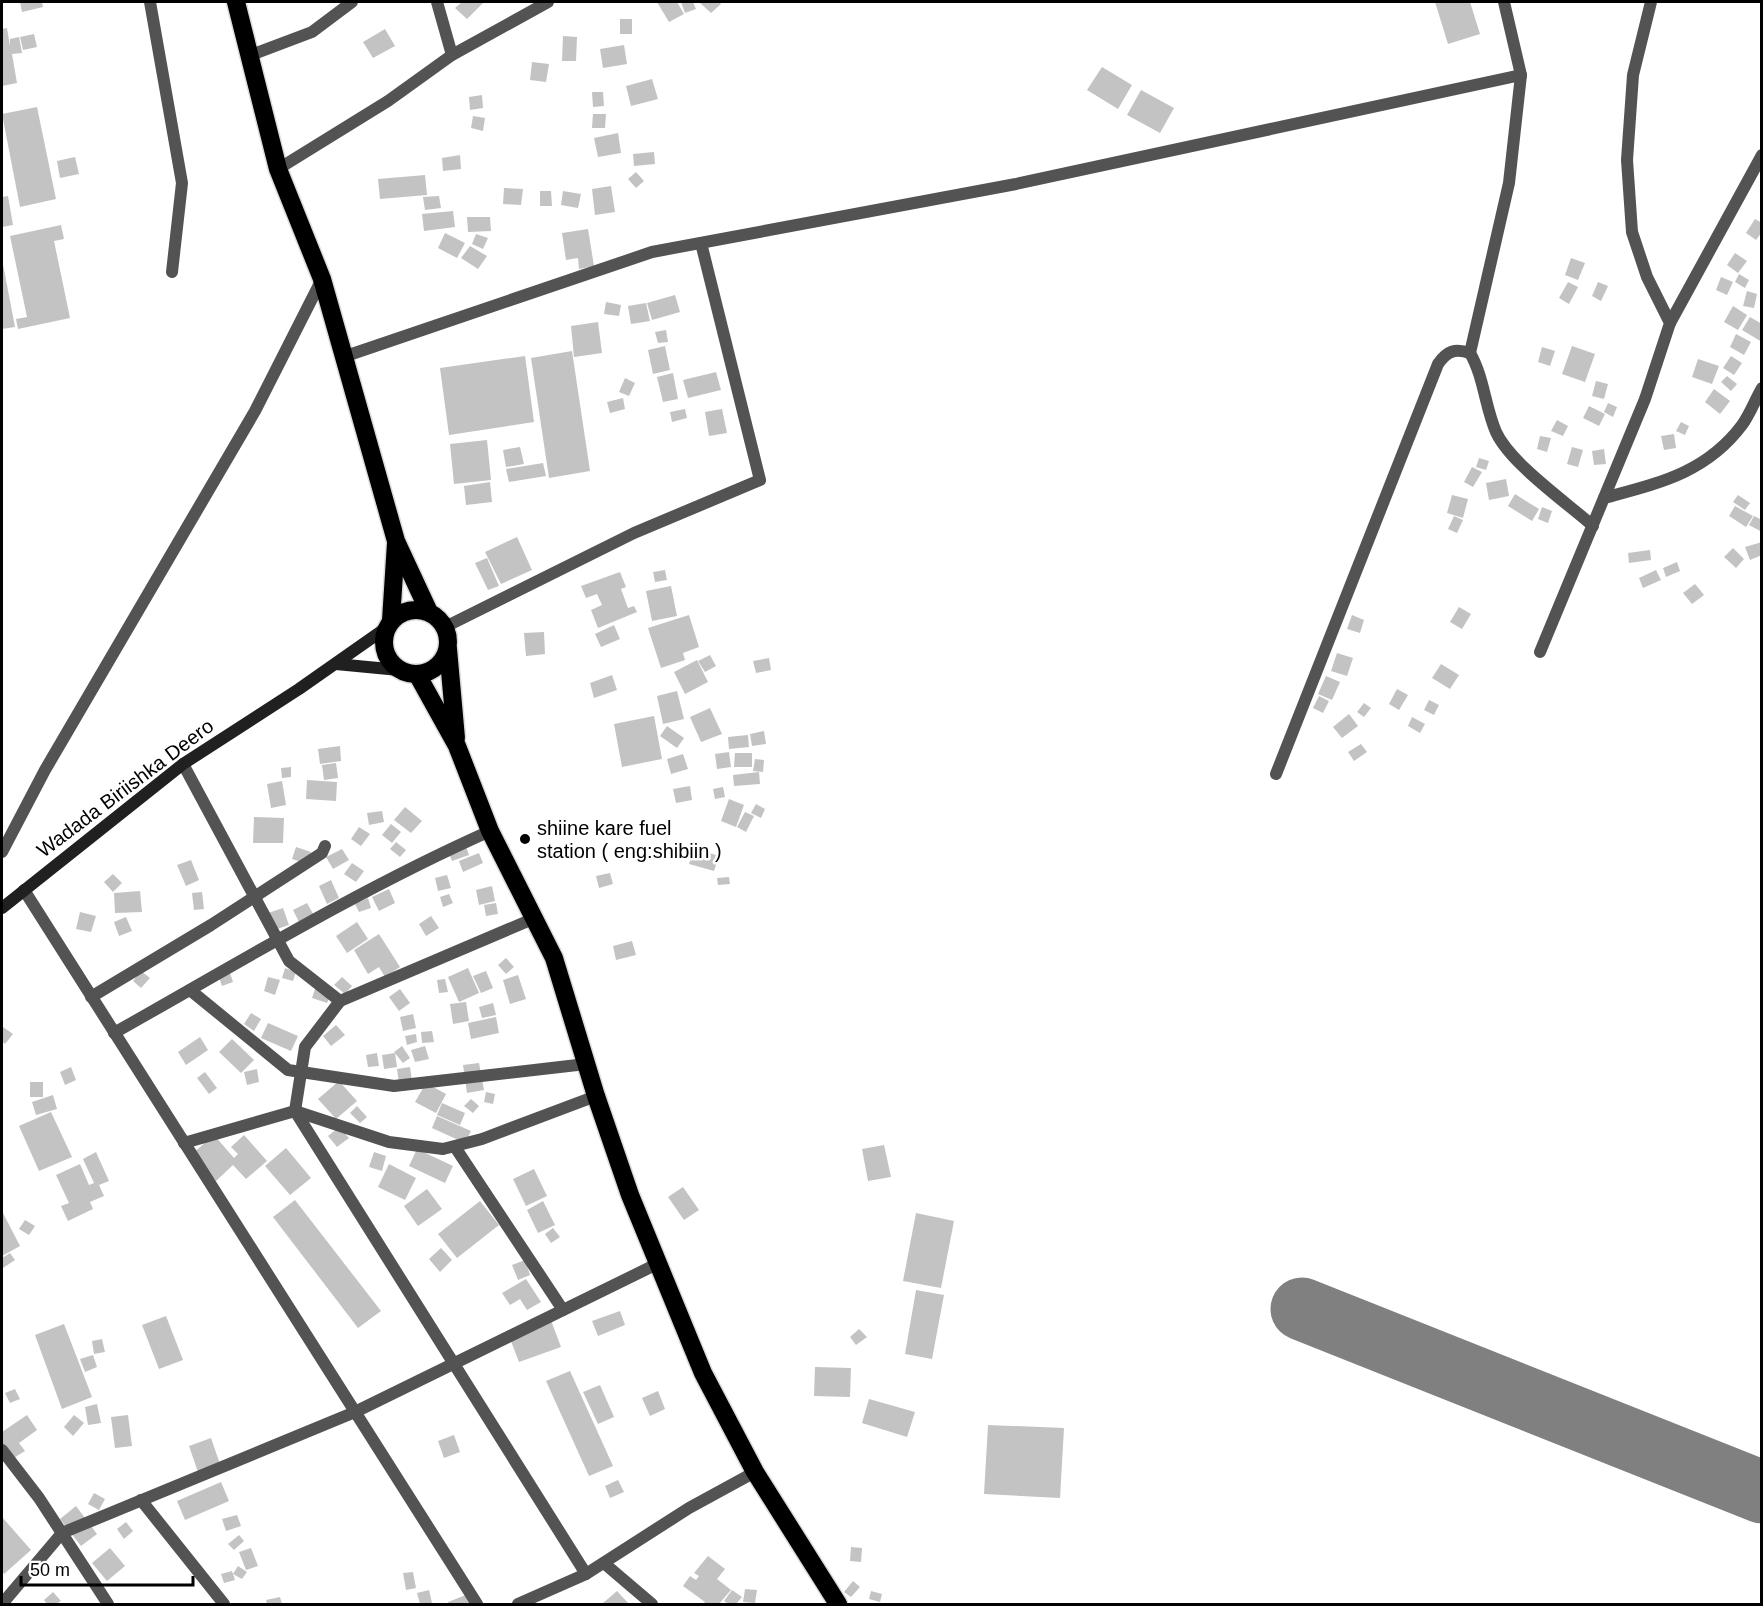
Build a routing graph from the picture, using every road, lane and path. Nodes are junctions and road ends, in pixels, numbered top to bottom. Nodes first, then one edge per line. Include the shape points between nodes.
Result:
1 (150, 2) edge
2 (236, 2) edge
3 (352, 2) edge
4 (437, 2) edge
5 (548, 2) edge
6 (1504, 2) edge
7 (1651, 2) edge
8 (251, 55) junction
9 (452, 55) junction
10 (1521, 75) junction
11 (1761, 155) edge
12 (278, 169) junction
13 (700, 243) junction
14 (172, 272) dead end
15 (322, 279) junction
16 (1670, 323) junction
17 (1470, 353) junction
18 (343, 357) junction
19 (1761, 388) edge
20 (1604, 498) junction
21 (1593, 526) junction
22 (396, 541) junction
23 (429, 612) junction
24 (389, 624) junction
25 (445, 627) junction
26 (448, 648) junction
27 (1540, 652) dead end
28 (336, 663) junction
29 (399, 670) junction
30 (417, 675) junction
31 (457, 746) junction
32 (183, 764) junction
33 (1276, 774) dead end
34 (490, 831) junction
35 (325, 846) dead end
36 (2, 852) edge
37 (24, 890) junction
38 (255, 897) junction
39 (2, 908) edge
40 (535, 918) junction
41 (278, 940) junction
42 (190, 990) junction
43 (91, 997) junction
44 (340, 1001) junction
45 (114, 1033) junction
46 (586, 1064) junction
47 (301, 1072) junction
48 (596, 1096) junction
49 (296, 1111) junction
50 (184, 1143) junction
51 (455, 1147) junction
52 (657, 1264) junction
53 (563, 1310) junction
54 (454, 1363) junction
55 (355, 1412) junction
56 (2, 1450) edge
57 (755, 1472) junction
58 (141, 1500) junction
59 (62, 1533) junction
60 (605, 1564) junction
61 (586, 1574) junction
62 (2, 1604) edge
63 (108, 1605) edge
64 (224, 1605) edge
65 (477, 1605) edge
66 (518, 1605) edge
67 (652, 1605) edge
68 (838, 1605) edge

1 - 14 street via 182,183
2 - 8 highway
3 - 8 street via 312,32
4 - 9 street
5 - 9 street
6 - 10 street
7 - 16 street via 1633,75 1628,170 1632,232 1647,277
8 - 12 highway
9 - 12 street via 388,101
10 - 13 street via 1016,184
10 - 17 street via 1509,183
11 - 16 street
12 - 15 highway
13 - 18 street via 652,252
13 - 25 street via 760,480 634,533
15 - 18 highway
15 - 36 street via 255,411 45,770
16 - 20 street via 1645,399
17 - 21 street via 1488,411 1506,450
17 - 33 street via 1459,349 1446,353 1438,364
18 - 22 highway
19 - 20 street via 1742,425 1709,459 1671,480
20 - 21 street
21 - 27 street
22 - 23 highway
22 - 24 highway
23 - 24 highway via 408,610
23 - 25 highway
24 - 28 street, Wadada Biriishka Deero
24 - 29 highway via 383,637 386,656
25 - 26 highway
26 - 30 highway via 437,667
26 - 31 highway
28 - 29 street
28 - 32 street, Wadada Biriishka Deero
29 - 30 highway
30 - 31 highway
31 - 34 highway
32 - 37 street, Wadada Biriishka Deero
32 - 38 street
34 - 40 highway
34 - 41 street
35 - 38 street via 322,852
37 - 39 street, Wadada Biriishka Deero
37 - 43 street
38 - 41 street
38 - 43 street
40 - 44 street
40 - 46 highway via 554,958
41 - 42 street
41 - 44 street via 290,961
42 - 45 street
42 - 47 street via 288,1070
43 - 45 street
44 - 47 street via 305,1047
45 - 50 street
46 - 47 street via 394,1086
46 - 48 highway
47 - 49 street
48 - 51 street
48 - 52 highway
49 - 50 street
49 - 51 street via 389,1142
49 - 54 street
50 - 55 street
51 - 53 street
52 - 53 street
52 - 57 highway via 703,1372
53 - 54 street
54 - 55 street
54 - 61 street
55 - 58 street
55 - 65 street
56 - 59 street
57 - 60 street via 689,1508
57 - 68 highway
58 - 59 street
58 - 64 street
59 - 62 street
59 - 63 street
60 - 61 street
60 - 67 street
61 - 66 street

